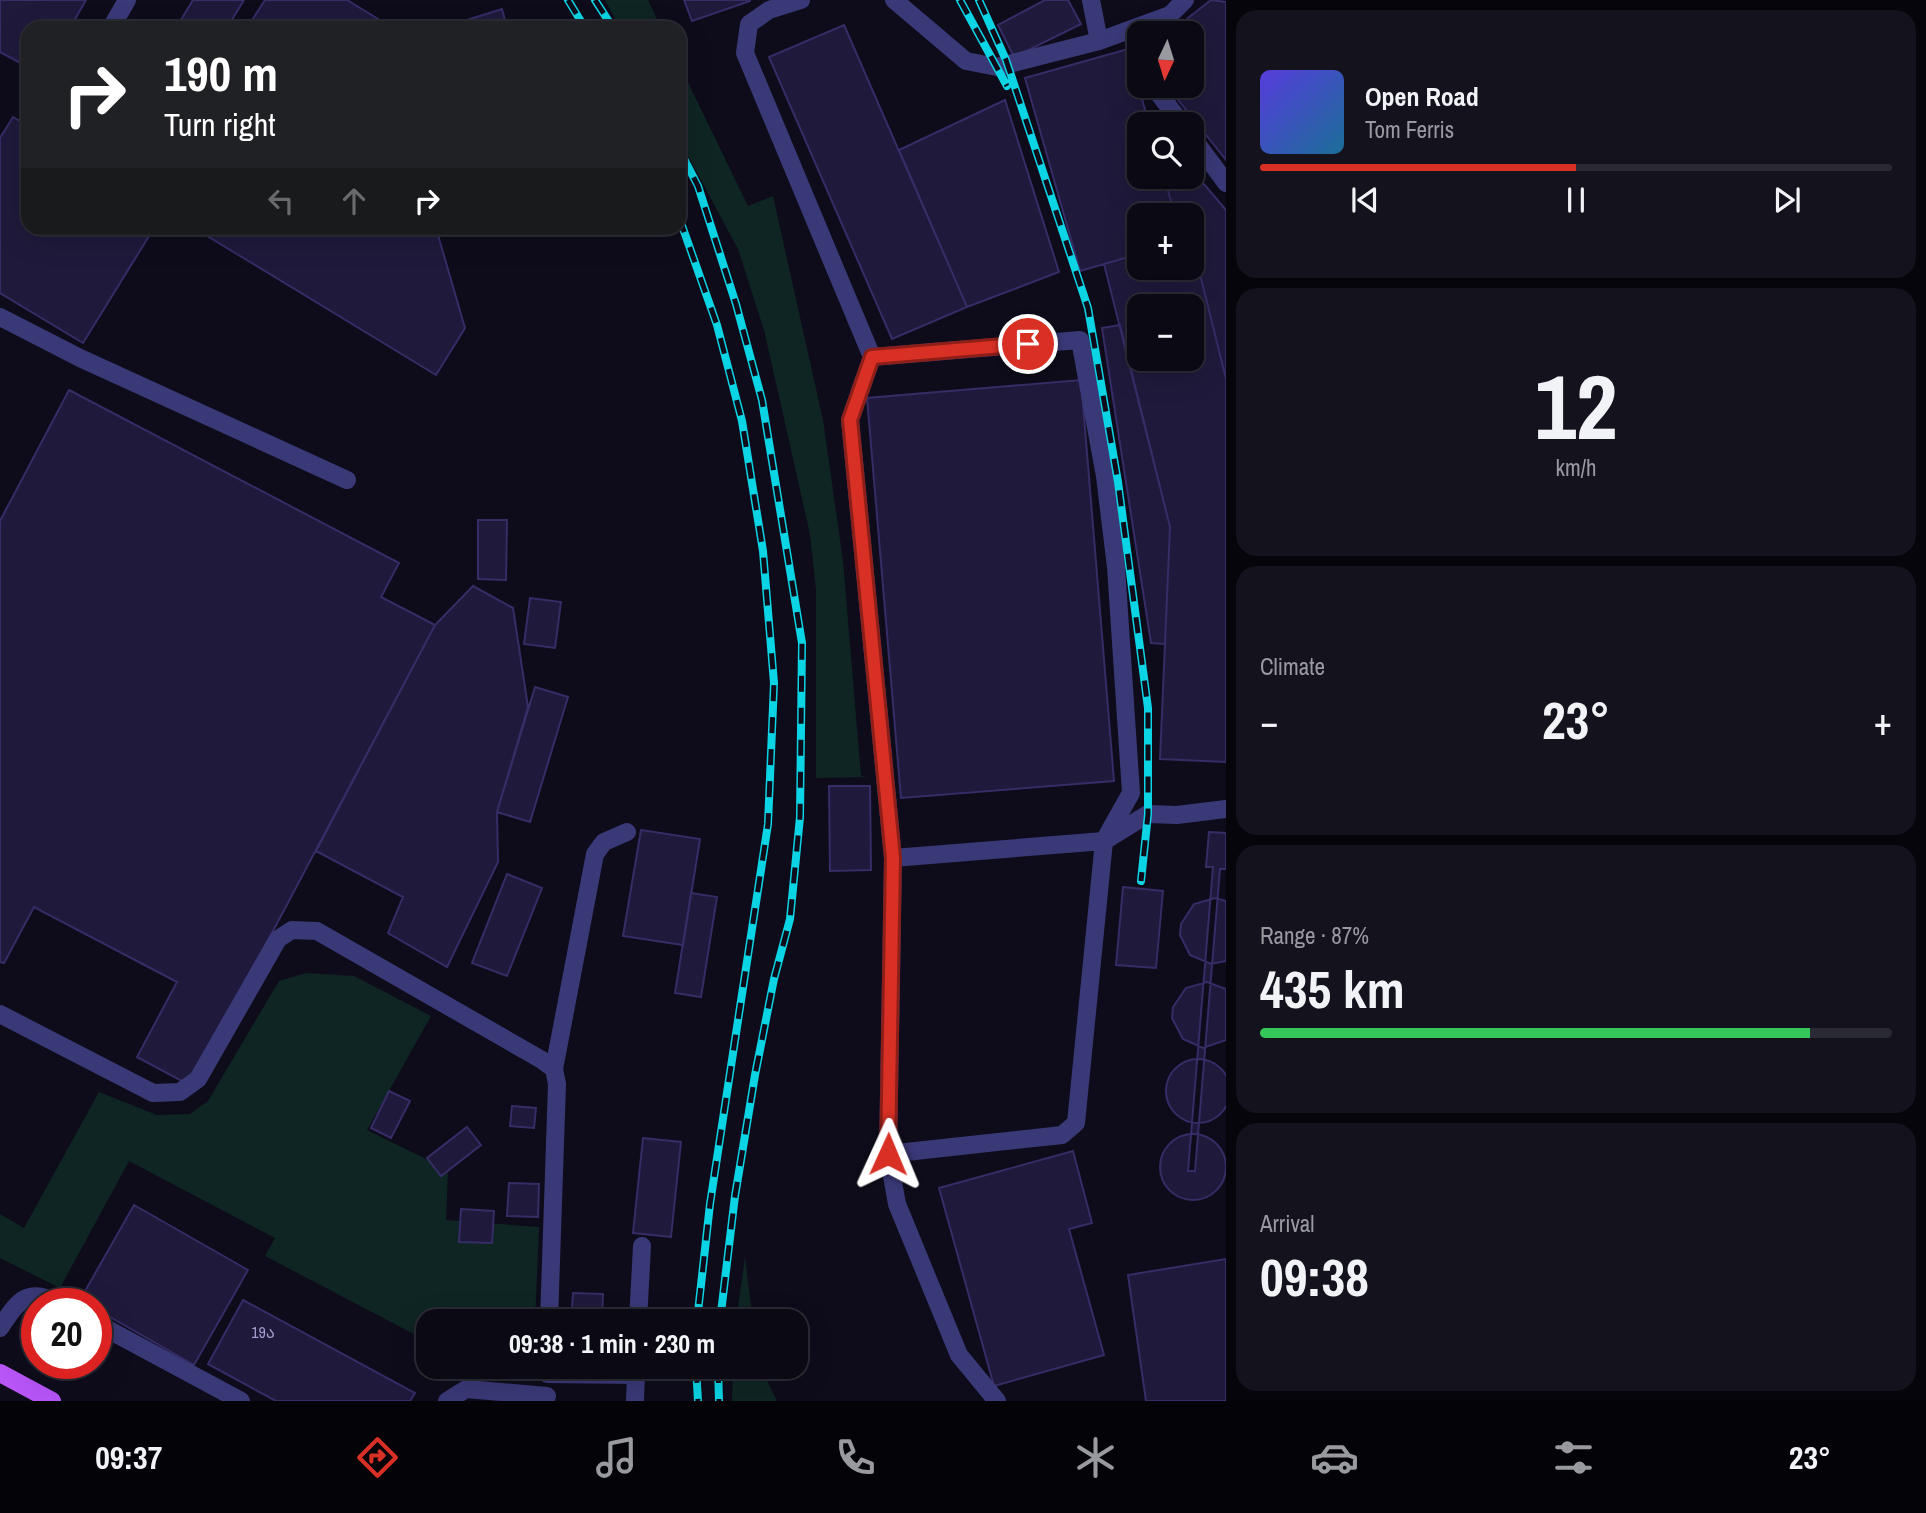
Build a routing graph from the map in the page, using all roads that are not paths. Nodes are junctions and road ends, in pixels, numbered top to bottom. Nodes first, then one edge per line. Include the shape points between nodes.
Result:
1 (127, 0) edge
2 (801, 0) edge
3 (894, 0) edge
4 (1091, 0) edge
5 (1185, 0) edge
6 (767, 5) edge
7 (115, 21) edge
8 (1099, 41) junction
9 (1162, 98) edge
10 (1173, 112) edge
11 (1204, 153) edge
12 (1226, 183) edge
13 (0, 317) edge
14 (872, 357) junction
15 (347, 480) dead end
16 (1226, 809) edge
17 (627, 832) dead end
18 (1104, 841) junction
19 (893, 858) junction
20 (0, 1014) edge
21 (554, 1069) junction
22 (888, 1154) junction
23 (642, 1246) dead end
24 (21, 1301) edge
25 (549, 1309) edge
26 (639, 1309) edge
27 (0, 1328) edge
28 (112, 1332) edge
29 (0, 1373) edge
30 (548, 1379) edge
31 (636, 1379) edge
32 (547, 1399) edge
33 (51, 1401) edge
34 (242, 1401) edge
35 (447, 1401) edge
36 (635, 1401) edge
37 (997, 1401) edge

1 - 7 street
2 - 6 street
3 - 8 street via 965,61 997,67
4 - 8 street
5 - 8 street via 1170,15
6 - 14 street via 749,24 745,53
9 - 10 street
11 - 12 street
13 - 15 street
14 - 18 street via 1080,340 1116,567 1132,793
14 - 19 street via 850,420
16 - 18 street via 1148,814
17 - 21 street via 604,842 595,854
18 - 19 street
18 - 22 street via 1076,1123 1062,1135
19 - 22 street
20 - 21 street via 153,1093 180,1092 198,1079 278,939 304,928 317,931
21 - 25 street
22 - 37 street via 897,1205 959,1355
23 - 26 street
24 - 27 street
28 - 34 street
29 - 33 main road
30 - 32 street
31 - 36 street
32 - 35 street via 466,1389

